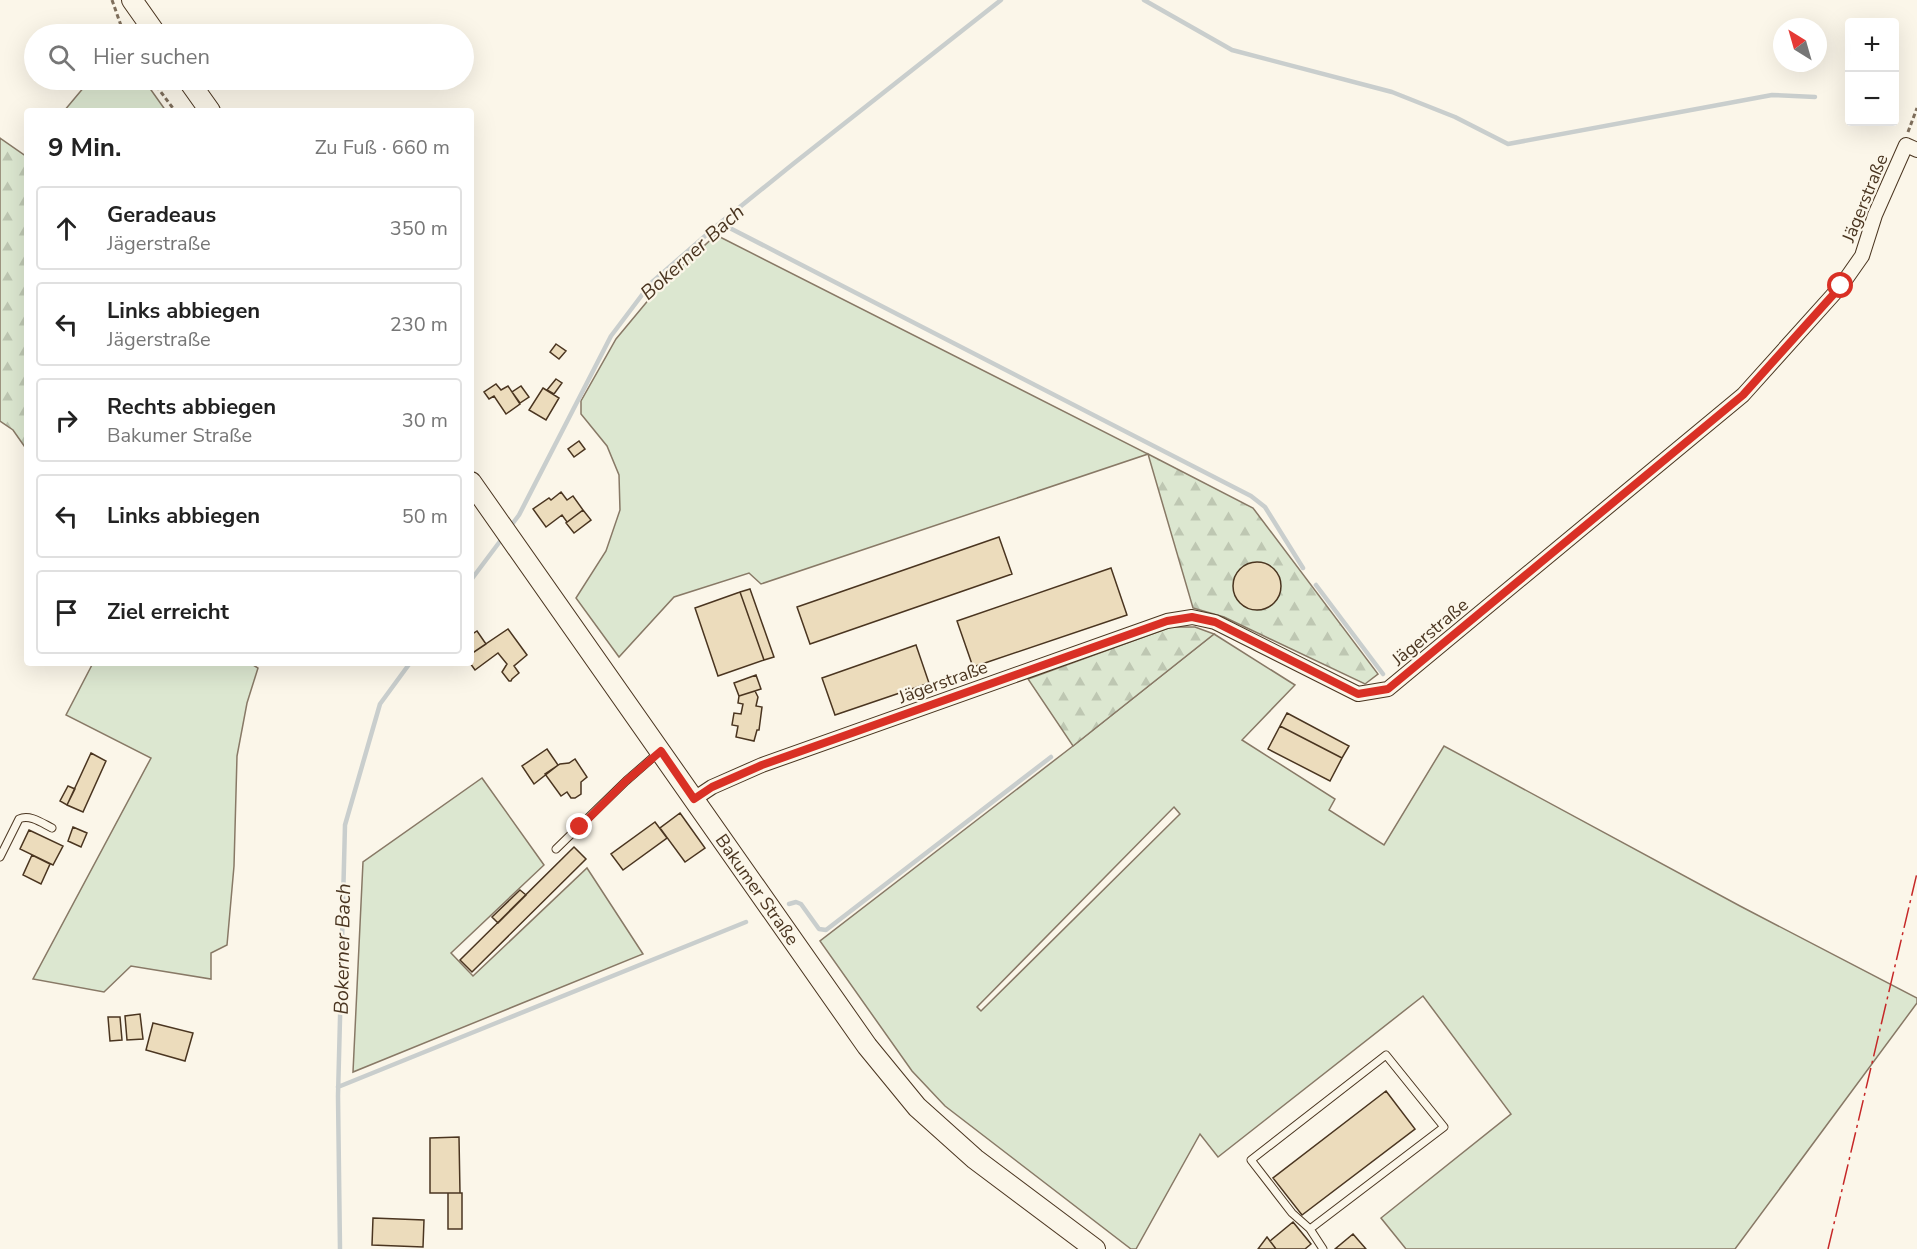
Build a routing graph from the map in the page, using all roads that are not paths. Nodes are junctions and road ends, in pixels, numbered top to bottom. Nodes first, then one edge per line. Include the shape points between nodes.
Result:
1 (132, 0) edge
2 (149, 24) edge
3 (195, 90) edge
4 (208, 108) edge
5 (1911, 147) edge
6 (474, 486) edge
7 (661, 751) junction
8 (694, 799) junction
9 (52, 828) dead end
10 (556, 849) dead end
11 (0, 857) edge
12 (1310, 1229) junction
13 (1095, 1249) edge
14 (1323, 1249) edge

1 - 2 main road
3 - 4 main road
5 - 8 street, Jägerstraße via 1875,215 1862,256 1841,286 1743,395 1388,689 1358,694 1215,622 1192,617 1167,621 762,765
6 - 7 main road, Bakumer Straße
7 - 8 main road, Bakumer Straße
7 - 10 lane
8 - 13 main road, Bakumer Straße via 867,1046 917,1107 975,1159
9 - 11 lane via 28,817 19,819
12 - 12 lane via 1444,1127 1386,1055 1251,1160 1292,1213
12 - 14 lane

